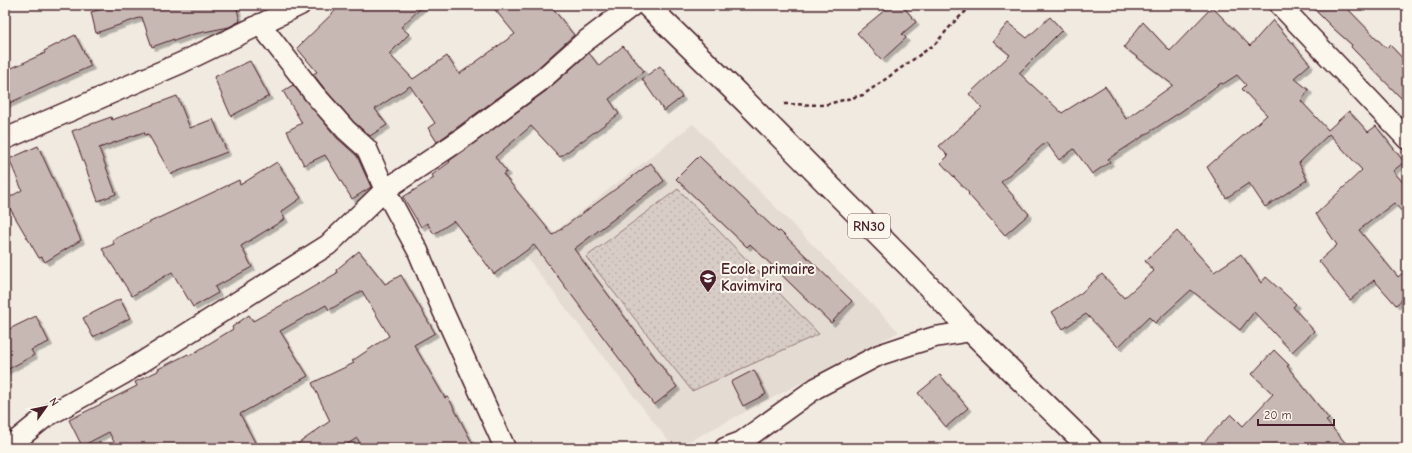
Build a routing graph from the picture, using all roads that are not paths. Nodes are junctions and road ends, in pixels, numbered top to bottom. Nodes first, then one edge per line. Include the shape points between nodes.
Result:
1 (300, 5) edge
2 (633, 5) edge
3 (647, 5) edge
4 (1280, 5) edge
5 (260, 24) junction
6 (5, 139) edge
7 (1407, 140) edge
8 (385, 190) junction
9 (971, 331) junction
10 (7, 448) edge
11 (505, 448) edge
12 (725, 448) edge
13 (1090, 448) edge

1 - 5 street
2 - 8 street via 583,43 539,82 460,140
3 - 9 highway, RN30 via 750,105
4 - 7 street
5 - 6 street via 181,63
5 - 8 street via 320,101 367,149
8 - 10 street via 328,244 123,374 44,418
8 - 11 street via 418,251
9 - 12 street via 935,337 879,356 816,388 741,442
9 - 13 highway, RN30

